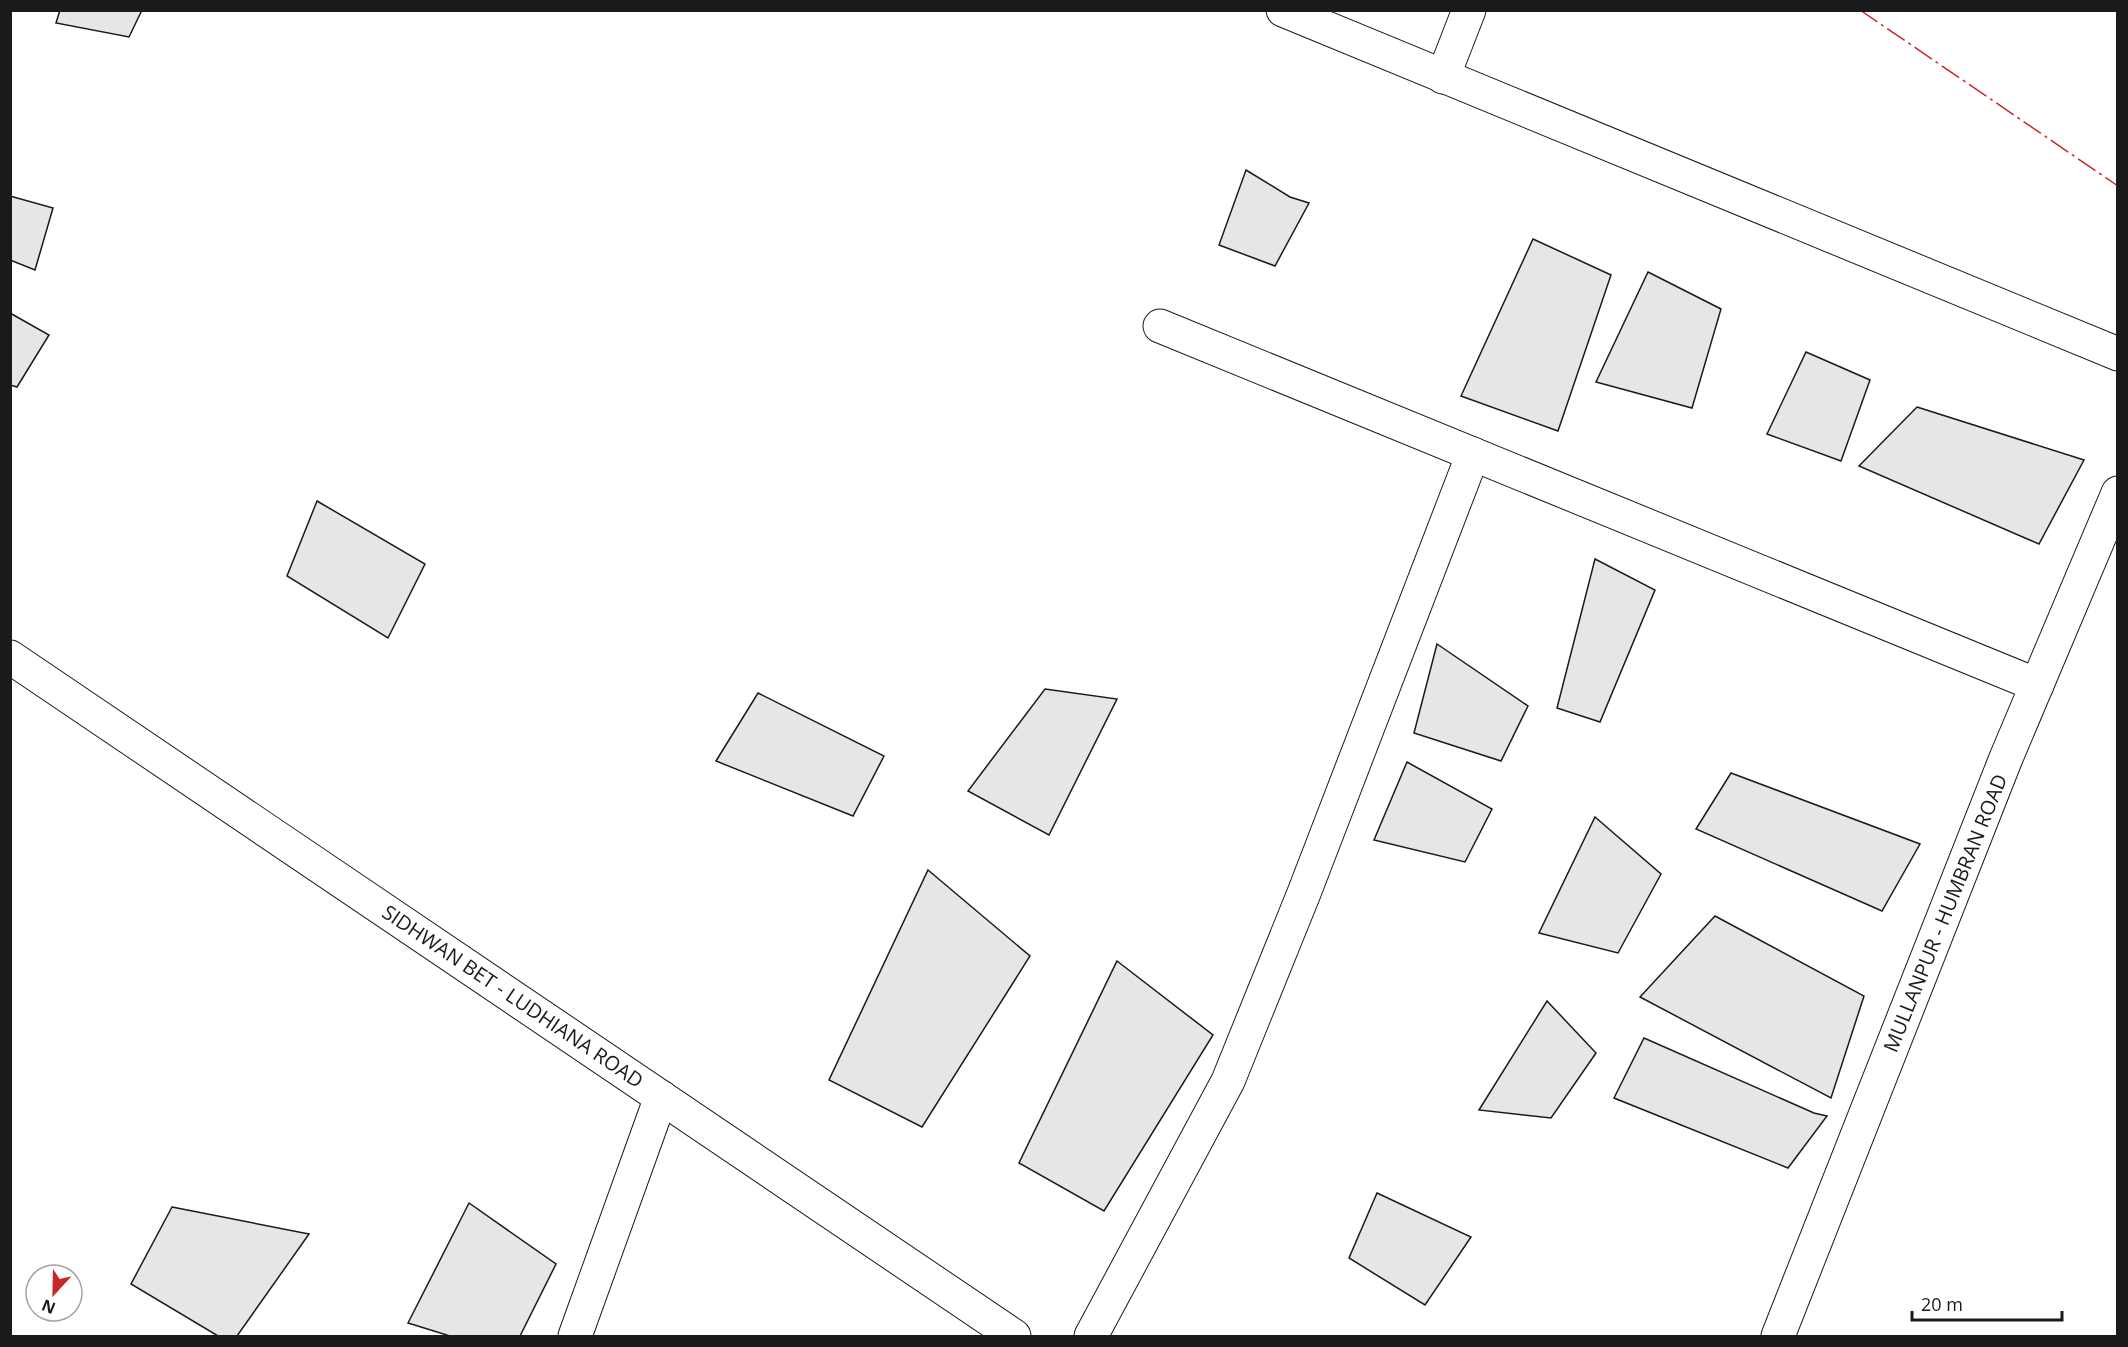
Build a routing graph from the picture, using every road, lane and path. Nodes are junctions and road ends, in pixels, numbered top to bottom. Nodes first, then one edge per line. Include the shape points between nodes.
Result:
1 (1283, 10) edge
2 (1469, 10) edge
3 (1443, 77) junction
4 (1160, 326) dead end
5 (2118, 354) edge
6 (1473, 454) junction
7 (2118, 493) edge
8 (10, 657) edge
9 (2037, 685) junction
10 (661, 1097) junction
11 (575, 1336) edge
12 (1014, 1336) edge
13 (1091, 1336) edge
14 (1778, 1336) edge

1 - 3 street
2 - 3 street
3 - 5 street
4 - 6 street
6 - 9 street
6 - 13 street via 1228,1081
7 - 9 street, MULLANPUR - HUMBRAN ROAD
8 - 10 street, SIDHWAN BET - LUDHIANA ROAD
9 - 14 street, MULLANPUR - HUMBRAN ROAD
10 - 11 street
10 - 12 street, SIDHWAN BET - LUDHIANA ROAD

